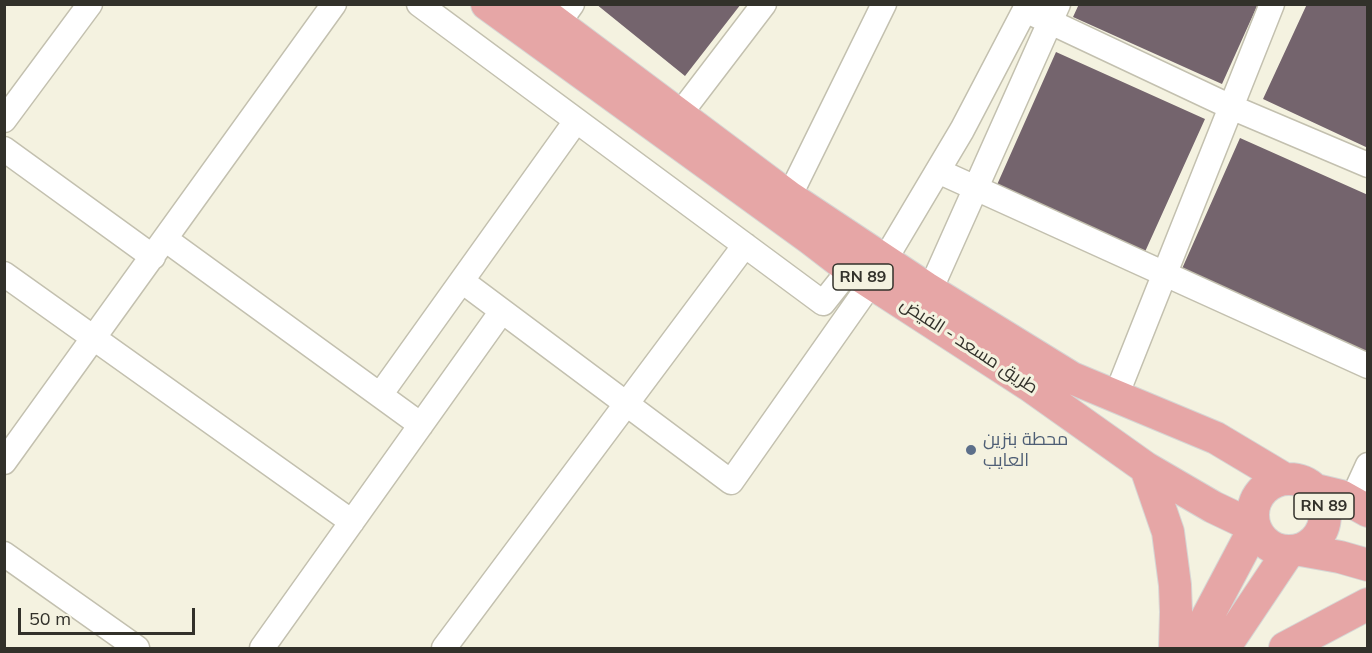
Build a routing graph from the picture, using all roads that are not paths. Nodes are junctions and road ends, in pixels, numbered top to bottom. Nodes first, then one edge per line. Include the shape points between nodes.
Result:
1 (90, 4) edge
2 (334, 4) edge
3 (419, 4) edge
4 (487, 4) edge
5 (531, 4) edge
6 (764, 4) edge
7 (884, 4) edge
8 (1272, 4) edge
9 (1027, 7) edge
10 (1054, 13) edge
11 (557, 24) edge
12 (1231, 107) junction
13 (680, 114) junction
14 (4, 120) edge
15 (576, 121) junction
16 (4, 149) edge
17 (1368, 165) edge
18 (938, 171) junction
19 (976, 188) junction
20 (789, 197) junction
21 (745, 245) junction
22 (159, 248) junction
23 (868, 270) junction
24 (4, 274) edge
25 (1165, 274) junction
26 (462, 281) junction
27 (925, 302) junction
28 (502, 311) junction
29 (94, 337) junction
30 (1368, 366) edge
31 (380, 395) junction
32 (1116, 396) junction
33 (627, 404) junction
34 (421, 425) junction
35 (12, 436) edge
36 (4, 462) edge
37 (1368, 465) edge
38 (1146, 468) junction
39 (1283, 478) junction
40 (1316, 490) junction
41 (1360, 507) edge
42 (352, 522) junction
43 (1255, 527) junction
44 (1295, 551) junction
45 (4, 554) edge
46 (1368, 565) edge
47 (1368, 604) edge
48 (137, 648) edge
49 (262, 648) edge
50 (444, 648) edge
51 (1175, 648) edge
52 (1191, 648) edge
53 (1224, 648) edge
54 (1285, 648) edge

1 - 14 street
2 - 22 street
3 - 15 street
4 - 11 main road, طريق مسعد - الفيض / RN 89
5 - 11 main road, طريق مسعد - الفيض / RN 89
6 - 13 street
7 - 20 street
8 - 12 street
9 - 10 street
9 - 18 street
10 - 12 street
10 - 19 street
11 - 13 main road, طريق مسعد - الفيض / RN 89
11 - 23 main road, طريق مسعد - الفيض / RN 89 via 812,239
12 - 17 street
12 - 25 street
13 - 20 main road, طريق مسعد - الفيض / RN 89
15 - 21 street
15 - 26 street
16 - 22 street
18 - 19 street
18 - 23 street
19 - 25 street
19 - 27 street
20 - 23 main road, طريق مسعد - الفيض / RN 89
21 - 23 street via 824,303
21 - 33 street
22 - 29 street
22 - 31 street
23 - 27 main road, طريق مسعد - الفيض / RN 89
23 - 33 street via 731,482
24 - 29 street
25 - 30 street
25 - 32 street
26 - 28 street
26 - 31 street
27 - 32 main road, طريق مسعد - الفيض / RN 89 via 1072,378
27 - 38 main road, طريق مسعد - الفيض / RN 89 via 1029,385
28 - 33 street
28 - 34 street
29 - 35 street
29 - 42 street
31 - 34 street
32 - 39 main road, طريق مسعد - الفيض / RN 89 via 1215,438
33 - 50 street
34 - 42 street
35 - 36 street
37 - 41 street
38 - 43 main road, طريق مسعد - الفيض / RN 89
38 - 51 main road via 1168,532 1175,585
39 - 40 main road, طريق مسعد - الفيض / RN 89 via 1306,482
39 - 43 main road, RN 89 via 1262,489 1252,511
40 - 41 main road, طريق مسعد - الفيض / RN 89 via 1341,496
40 - 44 main road, RN 89 via 1323,500 1325,524 1312,544
42 - 49 street
43 - 44 main road, طريق مسعد - الفيض / RN 89 via 1266,543
43 - 52 main road
44 - 46 main road, طريق مسعد - الفيض / RN 89
44 - 53 main road
45 - 48 street
47 - 54 main road

